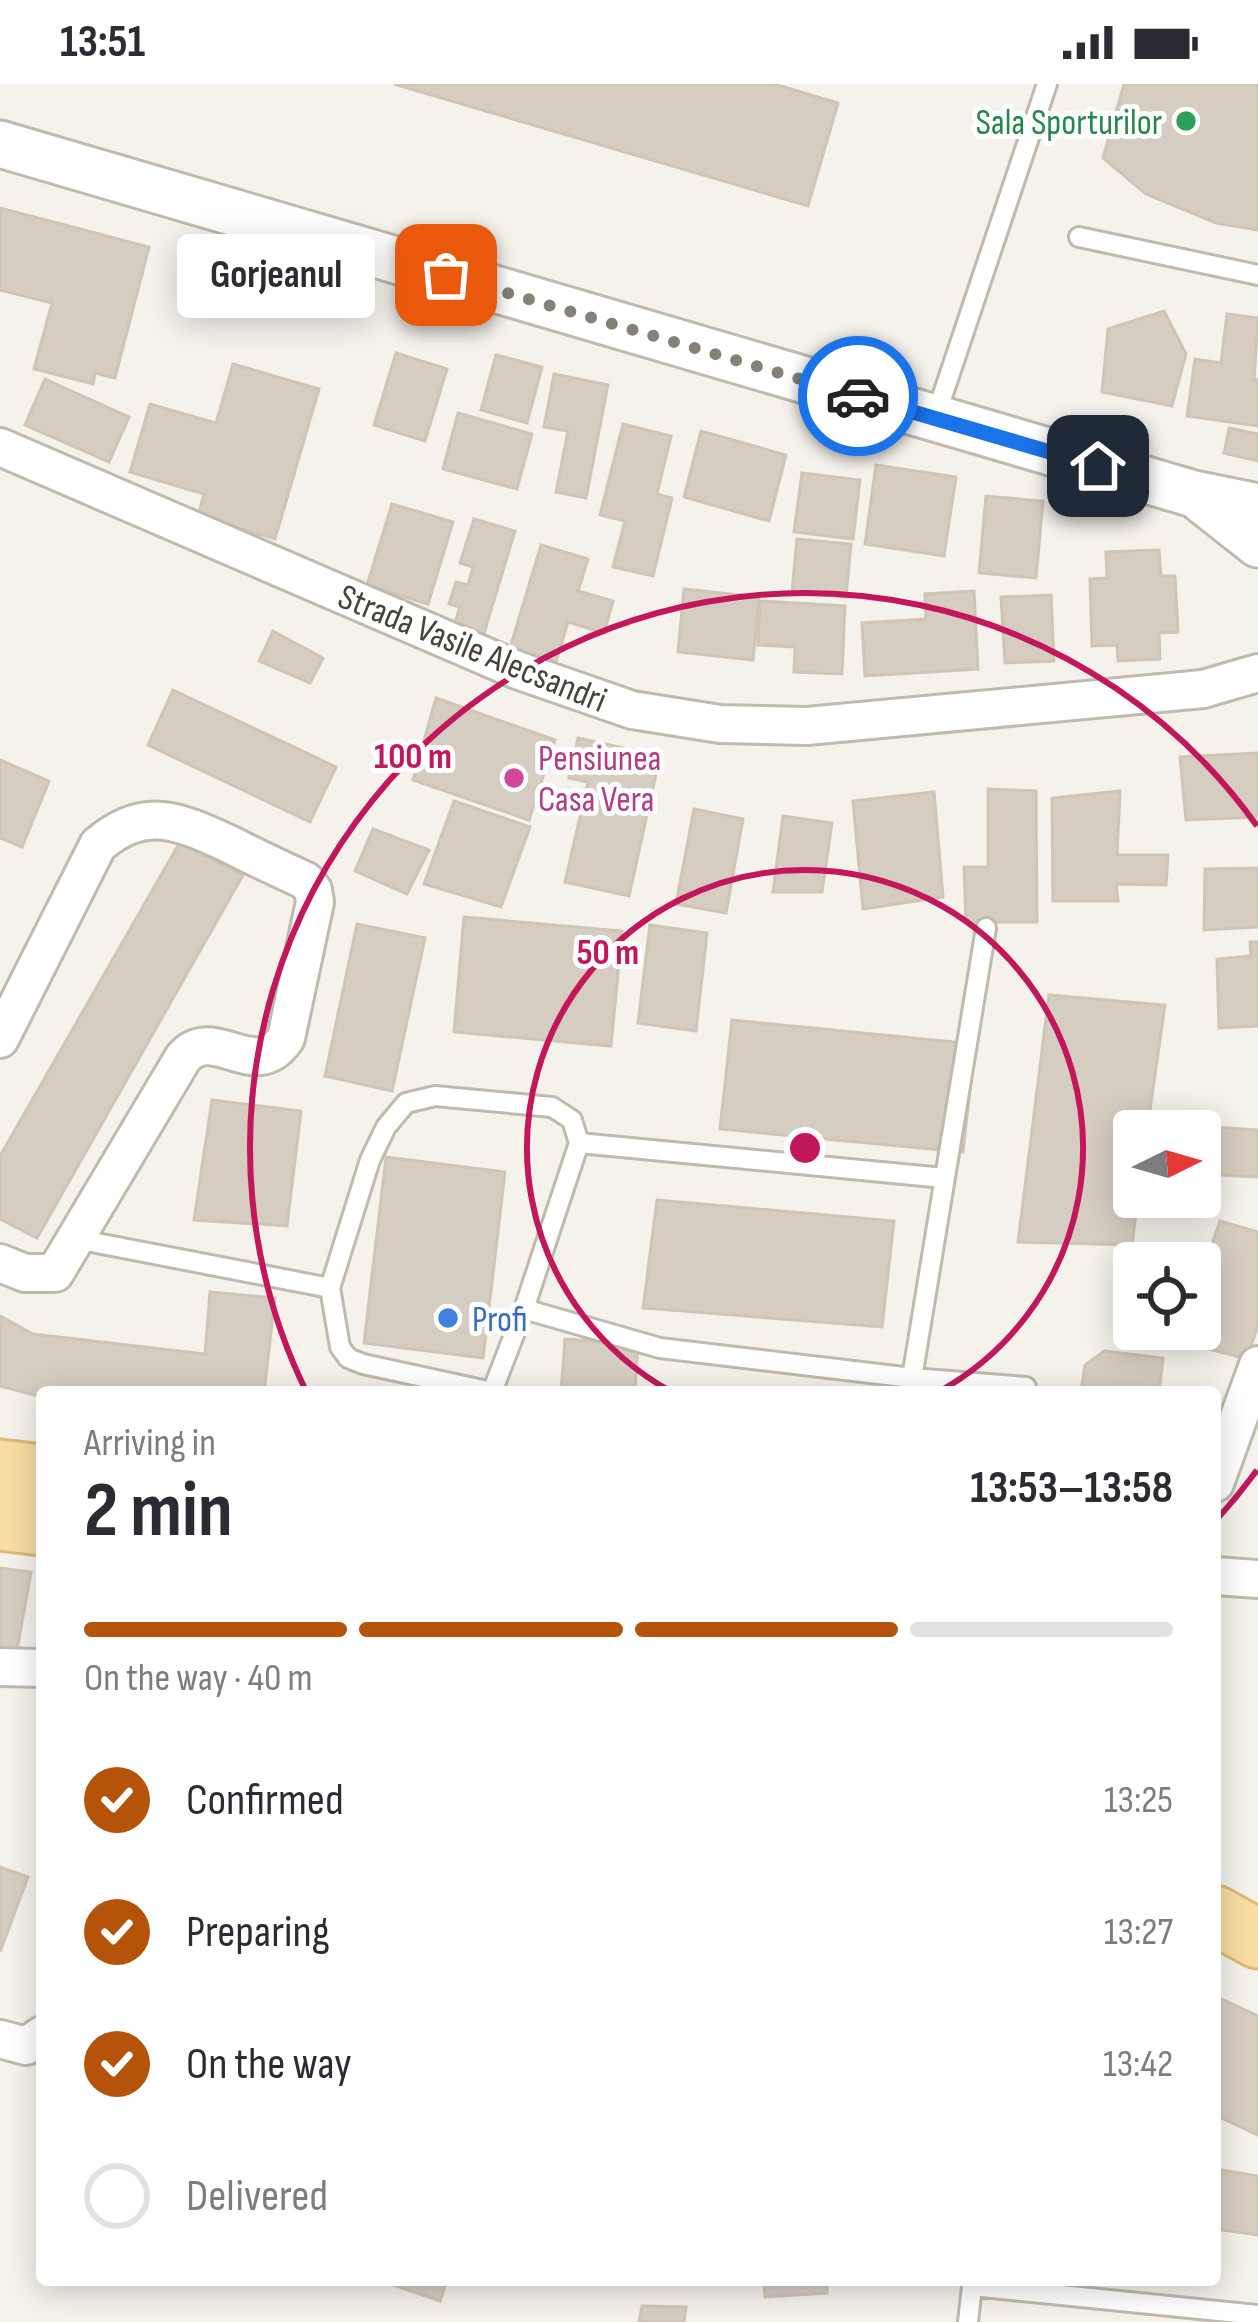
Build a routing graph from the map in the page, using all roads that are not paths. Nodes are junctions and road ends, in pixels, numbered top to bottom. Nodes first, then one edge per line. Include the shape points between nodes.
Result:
1 (1046, 84) edge
2 (0, 144) edge
3 (1079, 236) dead end
4 (1258, 275) edge
5 (935, 418) junction
6 (0, 447) edge
7 (1194, 494) junction
8 (1258, 508) edge
9 (1258, 544) edge
10 (1258, 673) edge
11 (986, 928) dead end
12 (0, 1039) edge
13 (579, 1143) junction
14 (944, 1178) junction
15 (76, 1239) junction
16 (0, 1263) edge
17 (330, 1288) junction
18 (524, 1309) junction
19 (1258, 1365) edge
20 (912, 1378) junction
21 (464, 1386) edge
22 (494, 1386) edge
23 (1014, 1386) edge
24 (1221, 1467) edge
25 (0, 1469) edge
26 (36, 1473) edge
27 (0, 1520) edge
28 (36, 1525) edge
29 (1221, 1576) edge
30 (1258, 1579) edge
31 (0, 1667) edge
32 (36, 1669) edge
33 (1221, 1918) edge
34 (1258, 1939) edge
35 (0, 2039) edge
36 (36, 2039) edge
37 (1258, 2315) edge
38 (968, 2322) edge

1 - 5 lane
2 - 5 street
3 - 4 lane
5 - 7 street
6 - 10 street, Strada Vasile Alecsandri via 517,670 632,710 719,724 807,726 1203,689
7 - 8 street
7 - 9 street
11 - 14 lane
12 - 15 street via 98,845 117,829 160,819 188,825 313,890 277,1052 262,1058 192,1048
13 - 14 lane
13 - 17 lane via 572,1120 552,1107 435,1096 406,1103 370,1160
13 - 18 lane
14 - 20 lane
15 - 16 street via 55,1273
15 - 17 lane
17 - 21 lane via 348,1358
18 - 20 lane via 659,1348
18 - 22 lane
19 - 24 street
20 - 23 lane
25 - 26 main road
27 - 28 main road
29 - 30 street
31 - 32 street
33 - 34 main road
35 - 36 street via 26,2046
37 - 38 lane via 972,2286

